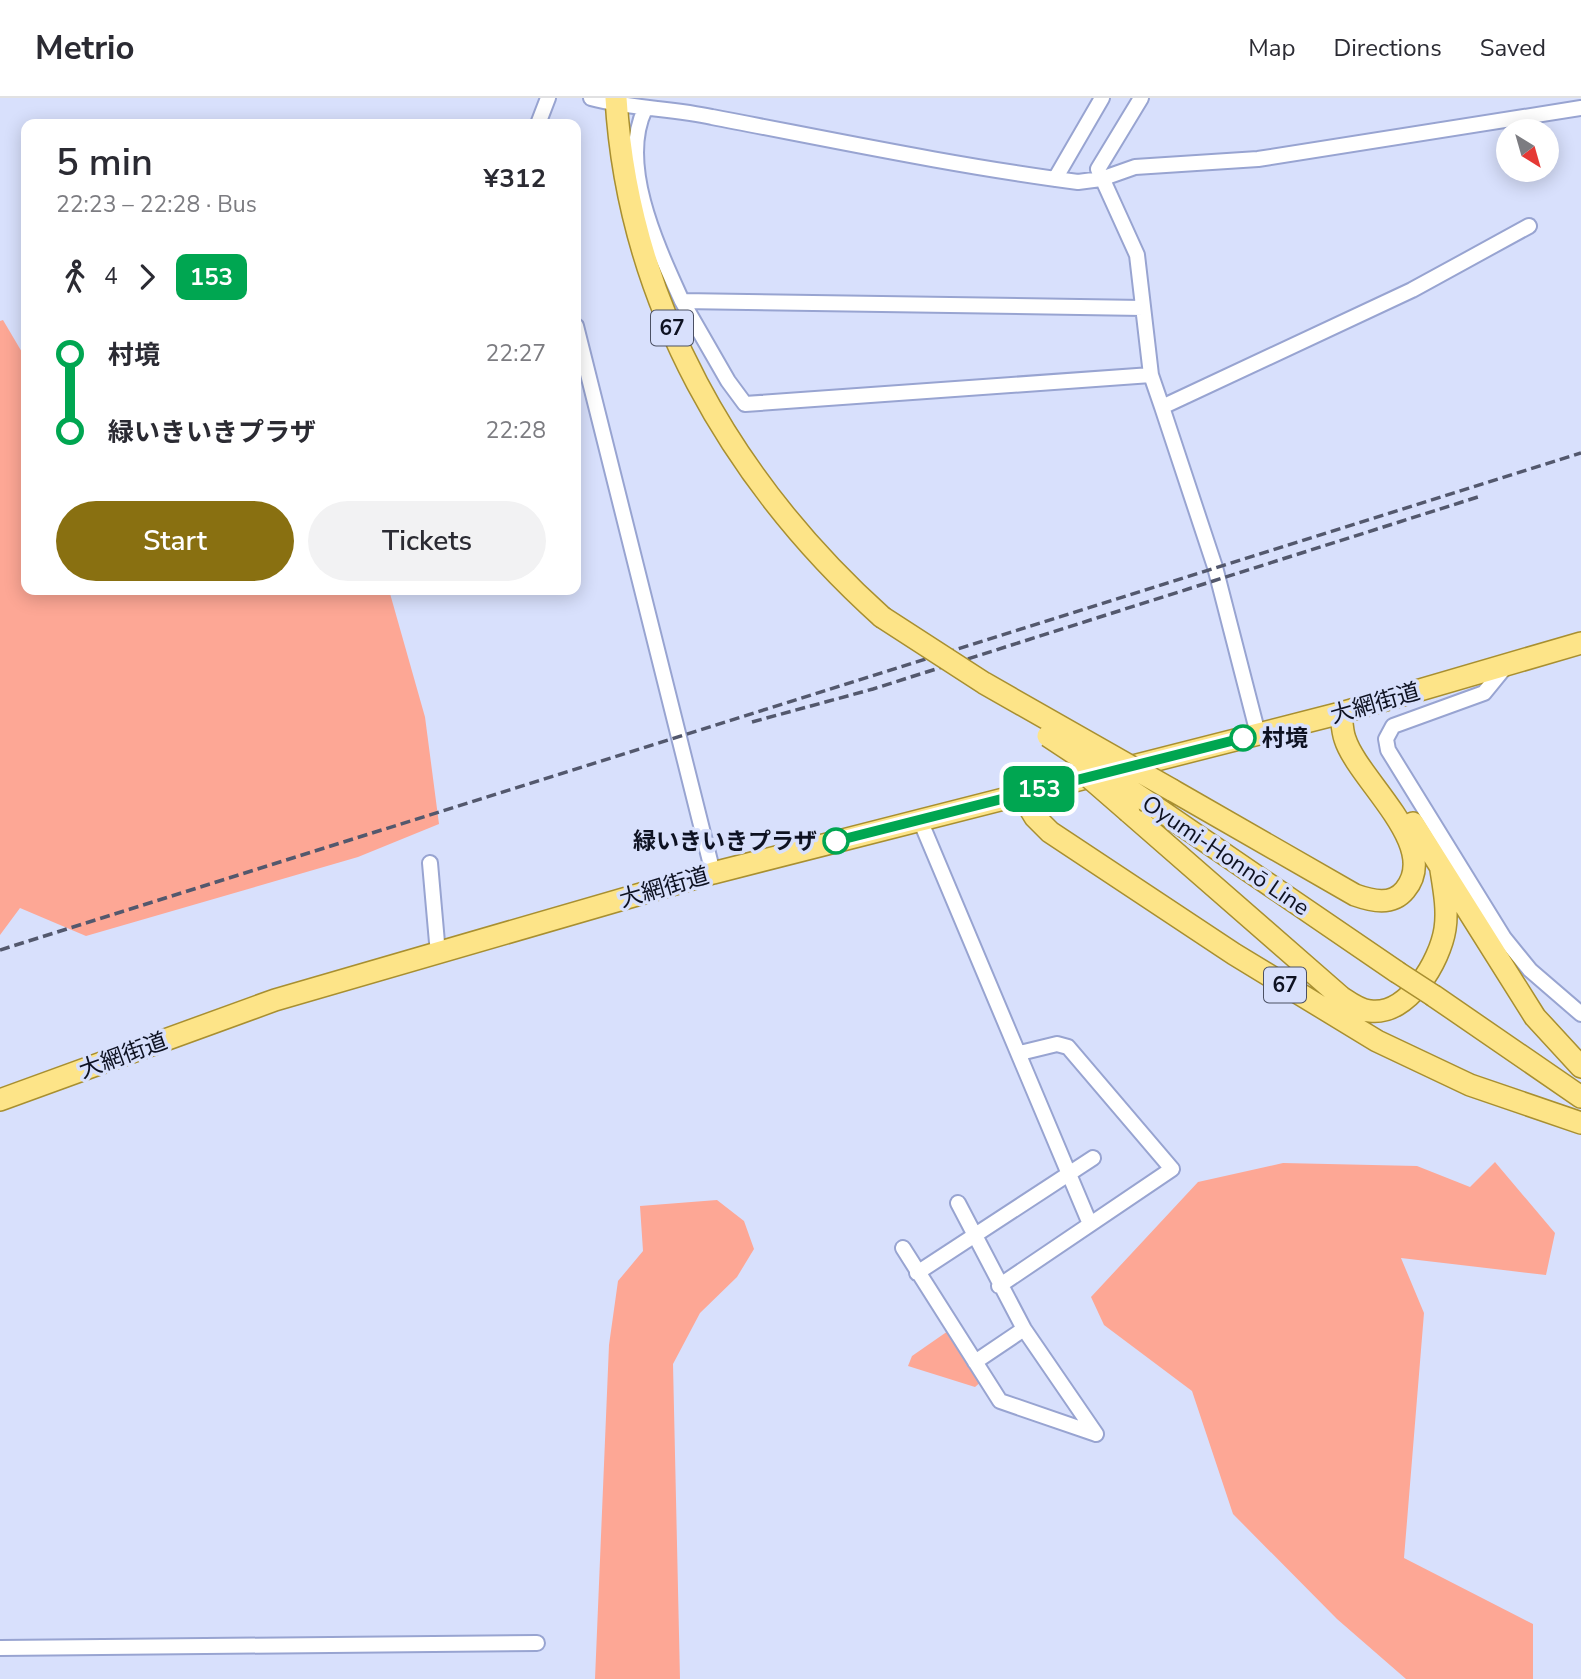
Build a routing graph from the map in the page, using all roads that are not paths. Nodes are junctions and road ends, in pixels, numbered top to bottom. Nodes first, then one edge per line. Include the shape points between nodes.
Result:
1 (548, 98) edge
2 (591, 98) edge
3 (1102, 98) edge
4 (1141, 98) edge
5 (616, 102) edge
6 (1581, 108) edge
7 (645, 109) junction
8 (540, 119) edge
9 (1055, 179) junction
10 (1101, 180) junction
11 (1529, 226) dead end
12 (682, 301) junction
13 (1143, 307) junction
14 (581, 346) edge
15 (1151, 375) junction
16 (1162, 407) junction
17 (882, 617) junction
18 (1581, 643) edge
19 (1506, 666) junction
20 (1341, 713) junction
21 (1258, 734) junction
22 (1021, 794) junction
23 (1139, 807) junction
24 (920, 820) junction
25 (430, 863) dead end
26 (1441, 870) junction
27 (712, 873) junction
28 (438, 954) junction
29 (1581, 1014) edge
30 (1020, 1053) junction
31 (1581, 1067) edge
32 (1581, 1097) edge
33 (0, 1100) edge
34 (1581, 1123) edge
35 (1093, 1158) dead end
36 (1068, 1172) junction
37 (958, 1203) dead end
38 (1090, 1224) junction
39 (974, 1235) junction
40 (903, 1248) dead end
41 (917, 1273) junction
42 (999, 1286) junction
43 (1024, 1329) junction
44 (975, 1362) junction
45 (537, 1643) dead end
46 (0, 1648) edge

1 - 8 street
2 - 5 street
3 - 9 street
4 - 10 street via 1098,169
5 - 7 street
5 - 17 main road, 67 via 629,198 649,266 674,334 727,439 791,525
6 - 10 street via 1299,154 1135,167
7 - 9 street via 710,116 794,135
7 - 12 street via 635,135 642,190 656,241
9 - 10 street
10 - 13 street via 1137,255
11 - 16 street via 1412,289
12 - 13 street
12 - 15 street via 745,404
13 - 15 street
14 - 27 street
15 - 16 street
16 - 21 street via 1215,568
17 - 20 main road, bridge via 984,683 1355,895 1380,901 1400,895 1412,880 1415,868 1410,843 1345,740
17 - 23 main road, 67, bridge
18 - 19 main road, 大網街道
19 - 20 main road, 大網街道
19 - 29 street via 1484,693 1393,726 1386,739 1388,750 1504,938 1530,970
20 - 21 main road, 大網街道
20 - 26 main road, 67
21 - 22 main road, 大網街道
22 - 24 main road, 大網街道
22 - 34 main road, 67 via 1050,832 1234,954 1377,1041 1470,1084
23 - 26 main road, 67 via 1341,997 1368,1011 1378,1012 1402,1002 1435,956 1445,929
23 - 32 main road, Oyumi-Honnō Line, bridge via 1434,996
24 - 27 main road, 大網街道
24 - 30 street
25 - 28 street
26 - 31 main road, 67 via 1535,1017
27 - 28 main road, 大網街道
28 - 33 main road, 大網街道 via 275,1000
30 - 36 street
30 - 38 street via 1057,1044 1069,1047 1172,1169
35 - 36 street
36 - 38 street
36 - 39 street
37 - 39 street
38 - 42 street
39 - 41 street
39 - 42 street
40 - 41 street
41 - 44 street
42 - 43 street
43 - 44 street
43 - 44 street via 1096,1434 1000,1401
45 - 46 street

